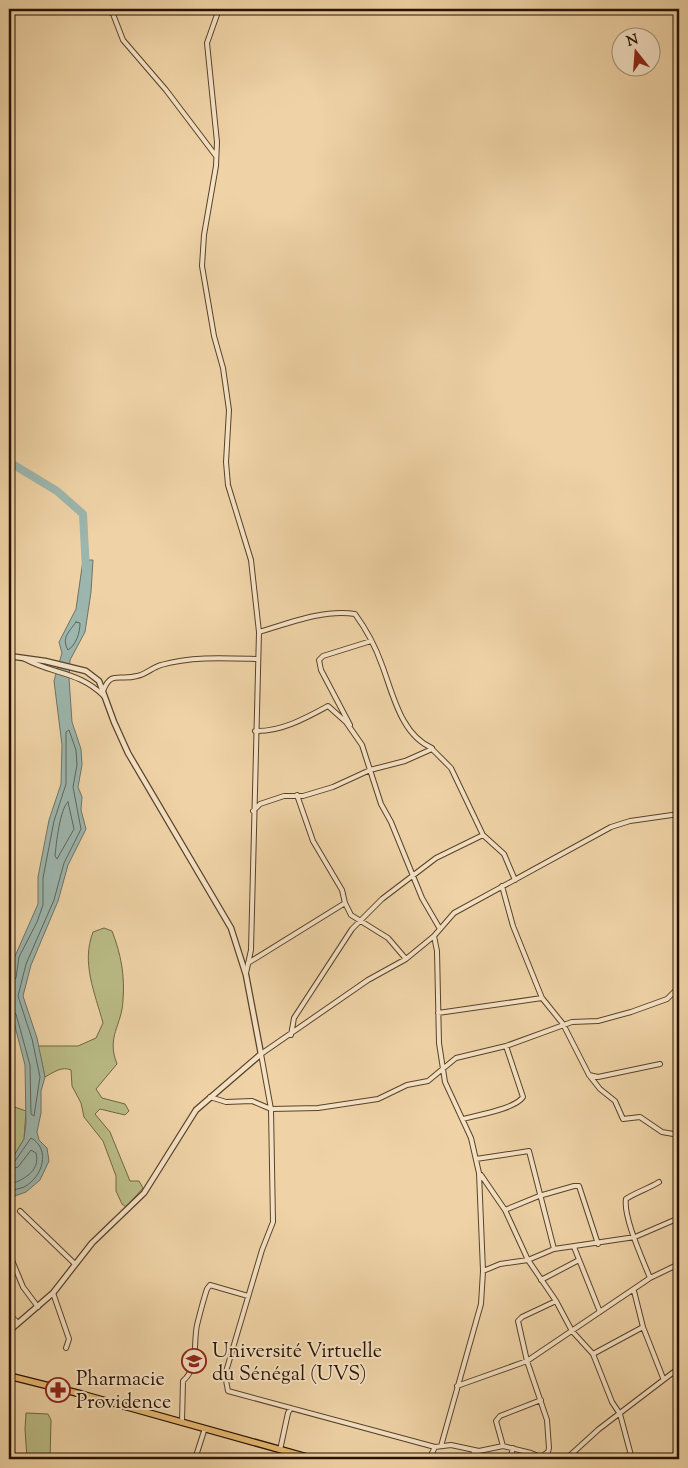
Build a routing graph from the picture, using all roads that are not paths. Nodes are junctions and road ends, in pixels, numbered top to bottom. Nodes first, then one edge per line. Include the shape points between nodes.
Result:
1 (219, 9) edge
2 (108, 10) edge
3 (216, 156) junction
4 (259, 632) junction
5 (371, 641) junction
6 (9, 656) edge
7 (21, 656) junction
8 (257, 659) junction
9 (104, 695) junction
10 (350, 727) junction
11 (256, 731) junction
12 (432, 748) junction
13 (370, 770) junction
14 (297, 795) junction
15 (253, 811) junction
16 (679, 814) edge
17 (483, 834) junction
18 (413, 875) junction
19 (515, 880) junction
20 (502, 886) junction
21 (345, 903) junction
22 (360, 922) junction
23 (440, 929) junction
24 (434, 936) junction
25 (406, 959) junction
26 (248, 963) junction
27 (246, 975) junction
28 (679, 987) edge
29 (542, 998) junction
30 (438, 1013) junction
31 (563, 1024) junction
32 (291, 1035) junction
33 (506, 1046) junction
34 (261, 1054) junction
35 (660, 1064) dead end
36 (443, 1067) junction
37 (589, 1075) junction
38 (210, 1097) junction
39 (271, 1109) junction
40 (463, 1119) junction
41 (679, 1136) edge
42 (476, 1159) junction
43 (479, 1173) junction
44 (658, 1182) dead end
45 (539, 1196) junction
46 (505, 1210) junction
47 (20, 1211) dead end
48 (679, 1218) edge
49 (635, 1237) junction
50 (598, 1244) junction
51 (574, 1247) junction
52 (554, 1249) junction
53 (9, 1253) edge
54 (528, 1260) junction
55 (579, 1260) junction
56 (75, 1264) junction
57 (679, 1264) edge
58 (483, 1270) junction
59 (650, 1278) junction
60 (541, 1280) junction
61 (634, 1290) junction
62 (53, 1293) junction
63 (248, 1296) junction
64 (556, 1301) junction
65 (38, 1307) junction
66 (600, 1312) junction
67 (9, 1314) edge
68 (17, 1322) junction
69 (643, 1327) junction
70 (9, 1330) edge
71 (572, 1331) junction
72 (66, 1348) dead end
73 (593, 1354) junction
74 (527, 1361) junction
75 (679, 1368) edge
76 (9, 1376) edge
77 (663, 1378) junction
78 (457, 1386) junction
79 (541, 1400) junction
80 (291, 1408) junction
81 (620, 1414) junction
82 (182, 1422) junction
83 (205, 1428) junction
84 (441, 1446) junction
85 (502, 1446) junction
86 (435, 1447) junction
87 (514, 1448) junction
88 (280, 1450) junction
89 (474, 1451) junction
90 (543, 1458) edge
91 (195, 1459) edge
92 (314, 1459) edge
93 (429, 1459) edge
94 (472, 1459) edge
95 (510, 1459) edge
96 (566, 1459) edge
97 (632, 1459) edge

1 - 3 street via 207,43
2 - 3 street via 123,40
3 - 4 street via 202,266 214,336 224,368 229,410 228,485 250,560
4 - 5 street via 341,612 355,614
4 - 8 street
5 - 10 street via 319,660 320,670
5 - 12 street via 405,725 419,741
6 - 7 street
7 - 9 street via 46,670 71,674
7 - 9 street via 86,672 99,681
8 - 9 street via 202,659 161,665 138,676 111,678 107,681
8 - 11 street
9 - 27 street via 132,761 231,928
10 - 11 street via 328,706 295,722
10 - 13 street via 362,745
11 - 15 street
12 - 13 street via 405,761
12 - 17 street via 451,768
13 - 14 street via 333,787
13 - 18 street
14 - 15 street via 260,804
14 - 21 street via 313,841 342,890
15 - 26 street via 251,950
16 - 19 street via 611,827
17 - 18 street via 436,858
17 - 19 street via 504,854
18 - 22 street via 382,899
18 - 23 street via 427,909
19 - 20 street
20 - 23 street via 454,913
20 - 29 street via 513,926
21 - 22 street via 351,915
21 - 26 street
22 - 25 street via 388,938
22 - 32 street via 294,1018
23 - 24 street
24 - 25 street
24 - 30 street
25 - 32 street via 362,983
26 - 27 street
27 - 34 street
28 - 31 street via 668,999 625,1014 598,1021
29 - 30 street
29 - 31 street
30 - 36 street
31 - 33 street
31 - 37 street
32 - 34 street
33 - 36 street via 456,1058
33 - 40 street via 523,1097 500,1110
34 - 38 street
34 - 39 street
35 - 37 street via 598,1077
36 - 39 street via 428,1081 407,1085 378,1099 318,1108
36 - 40 street via 445,1082
37 - 41 street via 616,1102 623,1119 640,1117 662,1132
38 - 39 street via 226,1102 252,1101
38 - 56 street via 191,1116 150,1186
39 - 63 street via 273,1222
40 - 42 street
42 - 43 street
42 - 45 street via 529,1151
43 - 46 street
43 - 58 street
44 - 49 street via 626,1199
45 - 46 street
45 - 50 street via 579,1186
45 - 52 street
46 - 54 street
47 - 56 street
48 - 49 street
49 - 50 street
49 - 59 street
50 - 51 street
51 - 52 street
51 - 55 street
52 - 54 street
53 - 65 street via 23,1287
54 - 58 street
54 - 60 street
55 - 60 street
55 - 66 street
56 - 62 street
57 - 59 street
58 - 78 street via 481,1304
59 - 61 street
60 - 64 street
61 - 66 street
61 - 69 street
62 - 65 street
62 - 72 street via 69,1338
63 - 80 street via 225,1375 228,1391
63 - 82 street via 210,1285 207,1290 197,1326 194,1365 183,1382
64 - 71 street
64 - 74 street via 518,1322
65 - 68 street
66 - 71 street
67 - 68 street
68 - 70 street
69 - 73 street
69 - 77 street
71 - 73 street
71 - 74 street
73 - 81 street
74 - 78 street
74 - 79 street
75 - 77 street
76 - 82 main road
77 - 81 street
78 - 84 street
79 - 85 street via 500,1416 496,1421
79 - 90 street via 547,1420 549,1448
80 - 86 street
80 - 88 street
81 - 96 street
81 - 97 street
82 - 83 main road
83 - 88 main road
83 - 91 street
84 - 86 street
84 - 89 street
85 - 87 street
85 - 89 street
86 - 93 street
87 - 90 street
87 - 95 street
88 - 92 main road
89 - 94 street

